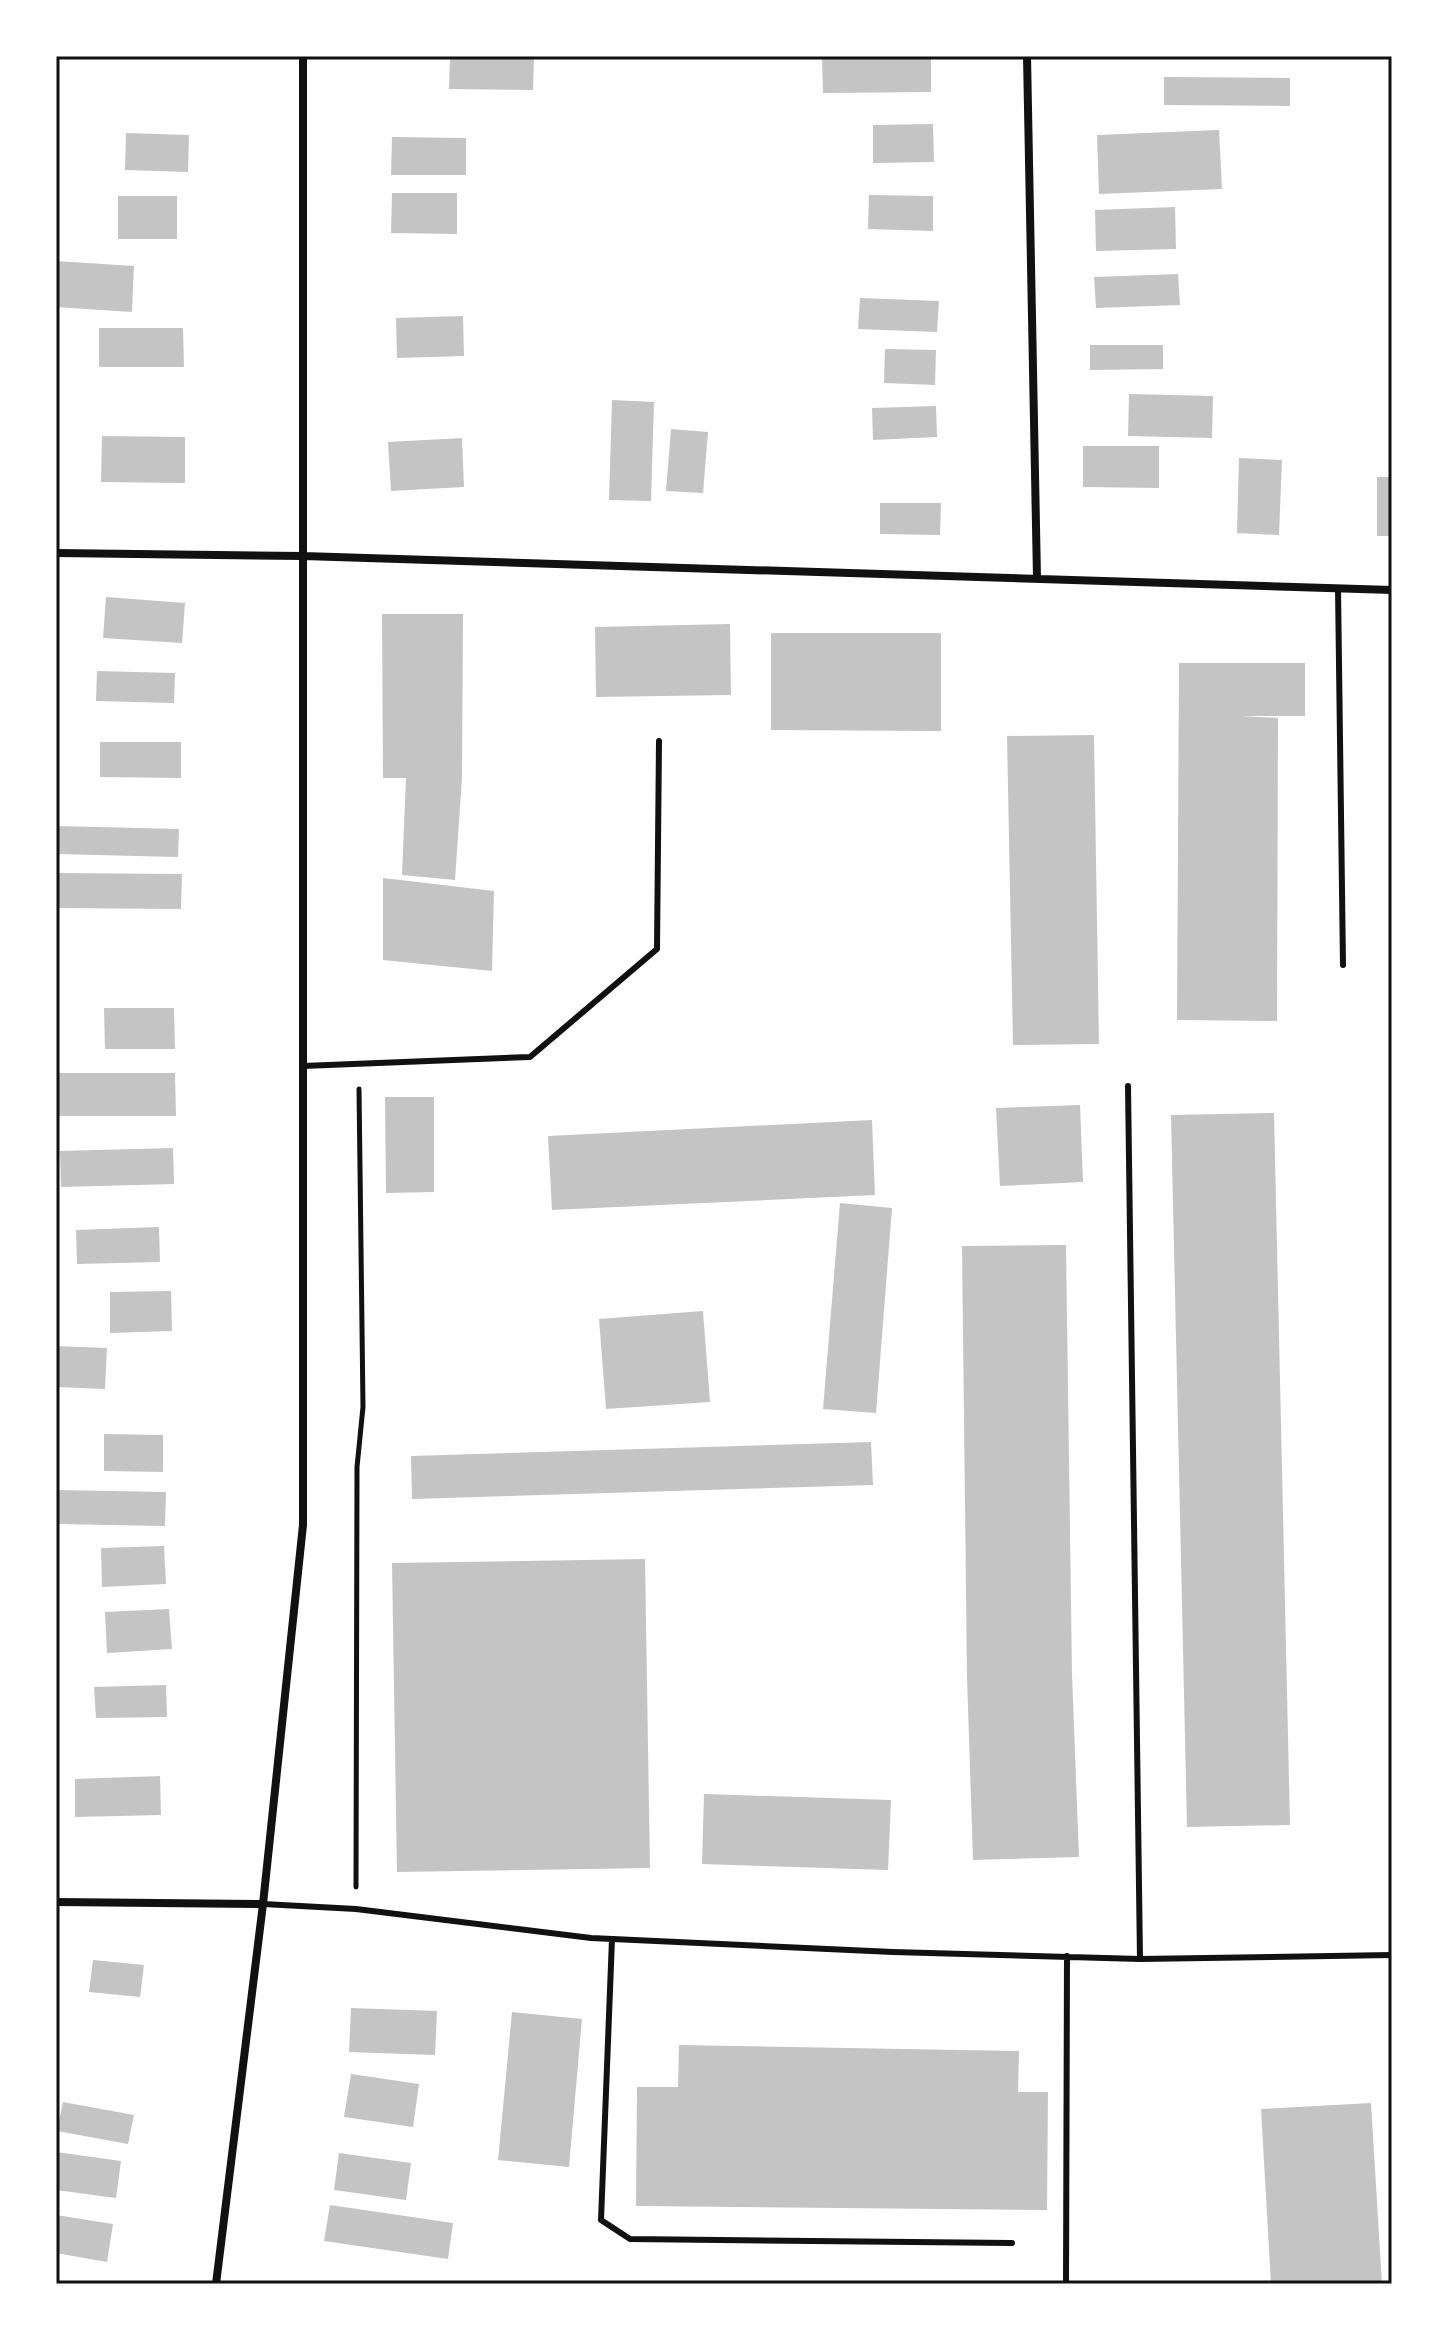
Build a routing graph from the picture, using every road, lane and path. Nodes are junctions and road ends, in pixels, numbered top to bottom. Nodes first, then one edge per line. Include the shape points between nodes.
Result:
1 (303, 56) edge
2 (1027, 56) edge
3 (56, 553) edge
4 (303, 556) junction
5 (1037, 578) junction
6 (1338, 588) junction
7 (1392, 590) edge
8 (659, 741) dead end
9 (1343, 965) dead end
10 (359, 1064) junction
11 (303, 1066) junction
12 (1128, 1086) dead end
13 (56, 1902) edge
14 (263, 1904) junction
15 (356, 1909) junction
16 (612, 1939) junction
17 (1392, 1955) edge
18 (1067, 1956) junction
19 (1140, 1959) junction
20 (1012, 2243) dead end
21 (216, 2284) edge
22 (1066, 2284) edge

1 - 4 street
2 - 5 street
3 - 4 street
4 - 5 street
4 - 11 street
5 - 6 street
6 - 7 street
6 - 9 lane
8 - 10 lane via 657,949 530,1057
10 - 11 lane
10 - 15 path via 363,1407 357,1467
11 - 14 street via 303,1525
12 - 19 lane
13 - 14 street
14 - 15 lane
14 - 21 street
15 - 16 lane
16 - 18 lane
16 - 20 lane via 601,2220 630,2239
17 - 19 lane
18 - 19 lane
18 - 22 lane

